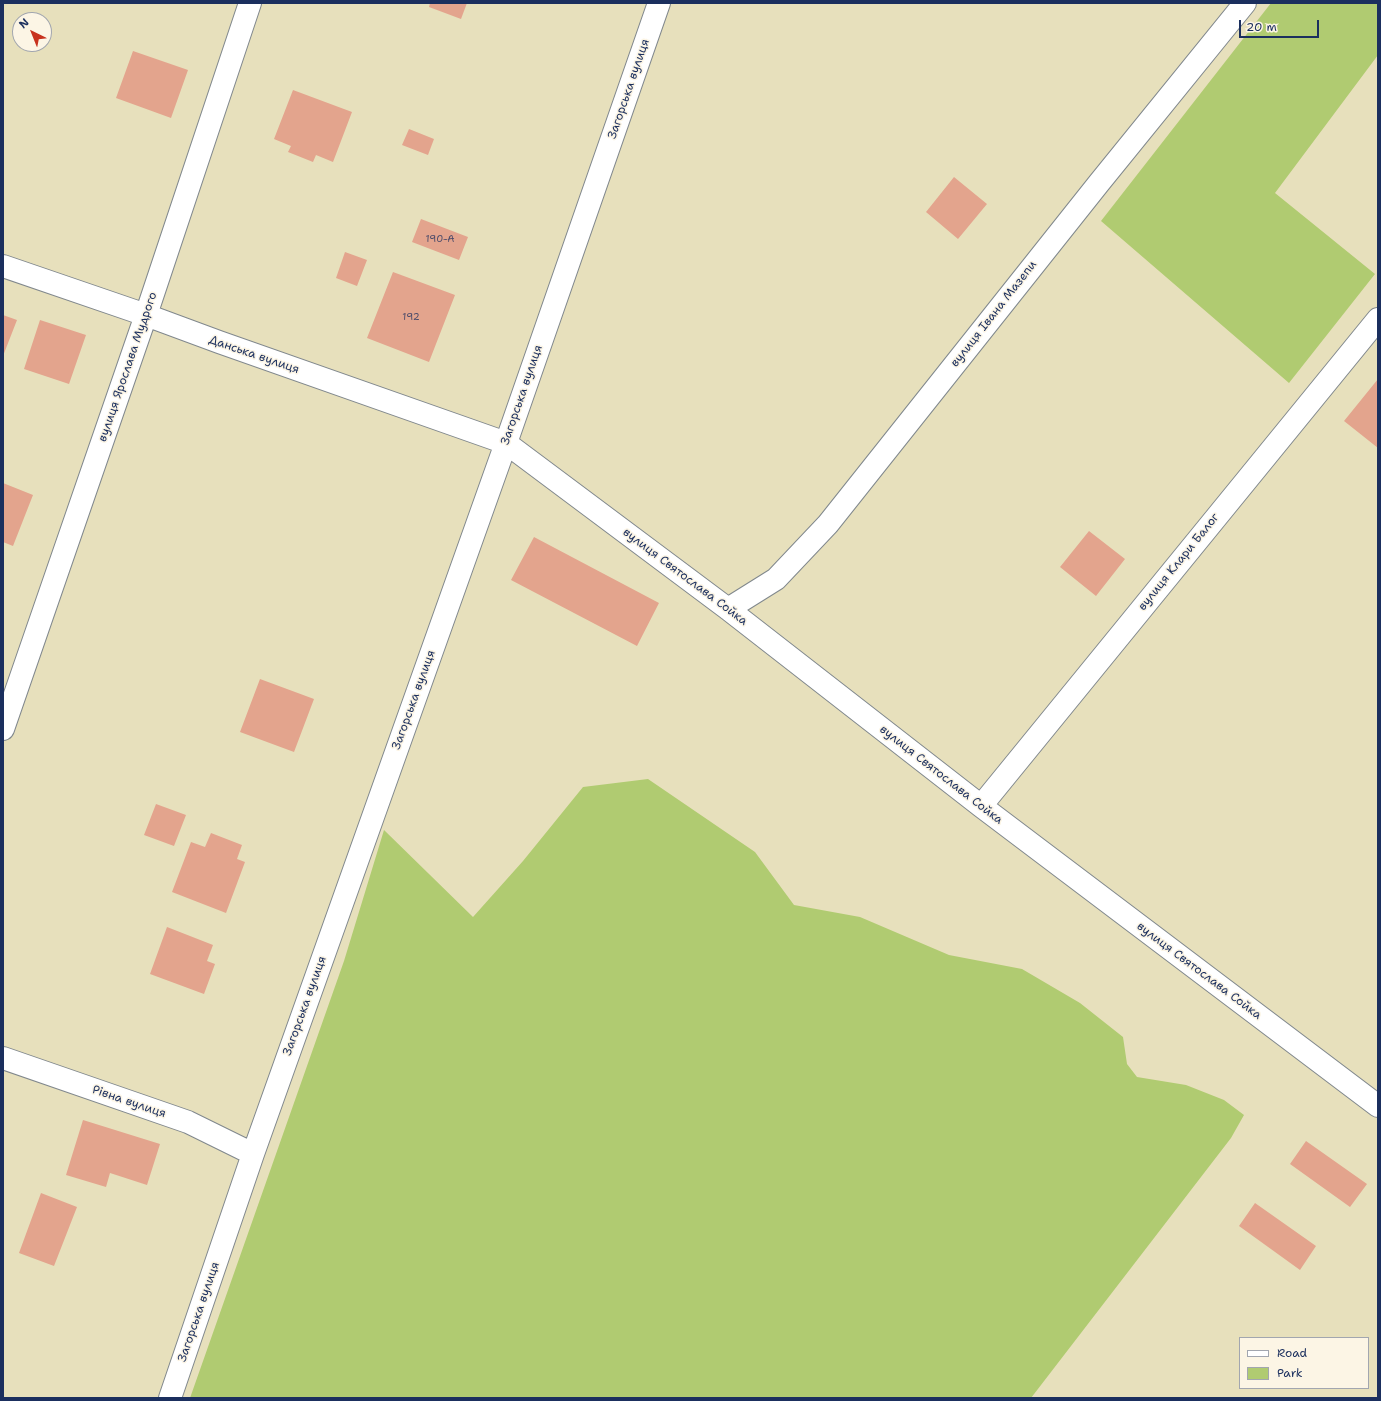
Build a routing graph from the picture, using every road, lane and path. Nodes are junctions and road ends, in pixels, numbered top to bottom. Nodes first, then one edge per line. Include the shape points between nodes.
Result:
1 (250, 3) edge
2 (659, 3) edge
3 (1245, 3) edge
4 (3, 266) edge
5 (146, 315) junction
6 (1378, 319) edge
7 (506, 443) junction
8 (728, 609) junction
9 (3, 729) edge
10 (981, 806) junction
11 (3, 1058) edge
12 (1378, 1106) edge
13 (253, 1154) junction
14 (170, 1398) edge

1 - 5 street, вулиця Ярослава Мудрого
2 - 7 street, Загорська вулиця
3 - 8 street, вулиця Івана Мазепи via 828,524 776,579
4 - 5 street, Данська вулиця
5 - 7 street, Данська вулиця
5 - 9 street, вулиця Ярослава Мудрого
6 - 10 street, вулиця Клари Балог
7 - 8 street, вулиця Святослава Сойка
7 - 13 street, Загорська вулиця
8 - 10 street, вулиця Святослава Сойка
10 - 12 street, вулиця Святослава Сойка
11 - 13 street, Рівна вулиця via 188,1122
13 - 14 street, Загорська вулиця

